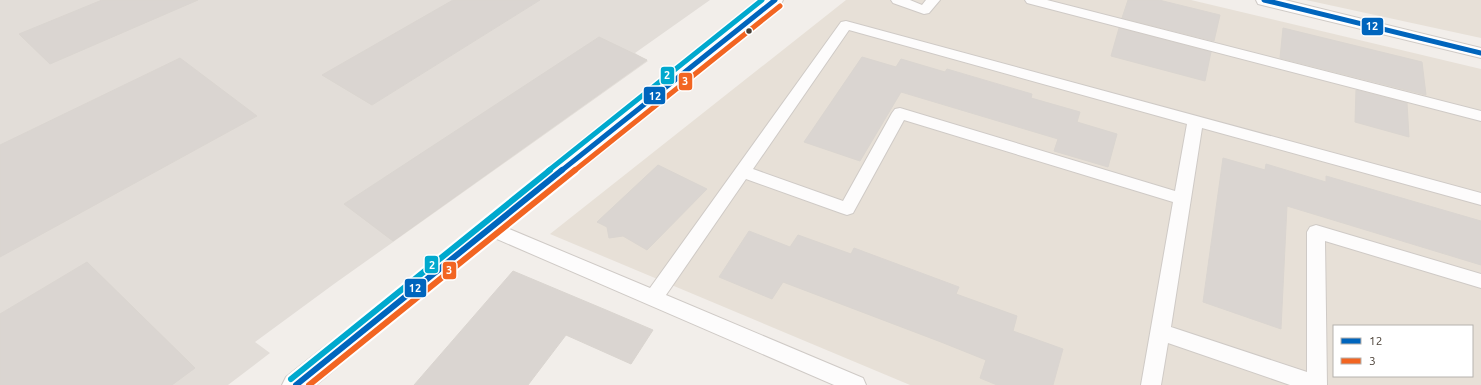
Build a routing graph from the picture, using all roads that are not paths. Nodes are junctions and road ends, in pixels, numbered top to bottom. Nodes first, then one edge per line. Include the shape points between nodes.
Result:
1 (775, 0) edge
2 (898, 0) edge
3 (933, 0) edge
4 (1032, 0) edge
5 (1264, 0) edge
6 (1481, 53) edge
7 (1481, 116) edge
8 (1195, 121) junction
9 (743, 172) junction
10 (1182, 199) junction
11 (1481, 199) edge
12 (489, 228) junction
13 (1481, 281) edge
14 (654, 298) junction
15 (1160, 332) junction
16 (296, 385) edge
17 (856, 385) edge
18 (1152, 385) edge

1 - 12 street
2 - 3 lane via 924,10
4 - 7 lane
5 - 6 street
8 - 9 lane via 846,25
8 - 10 lane
8 - 11 lane
9 - 10 lane via 847,209 900,113
9 - 14 lane
10 - 15 lane
12 - 14 lane
12 - 16 street
13 - 15 lane via 1316,232 1317,385
14 - 17 lane
15 - 18 lane

